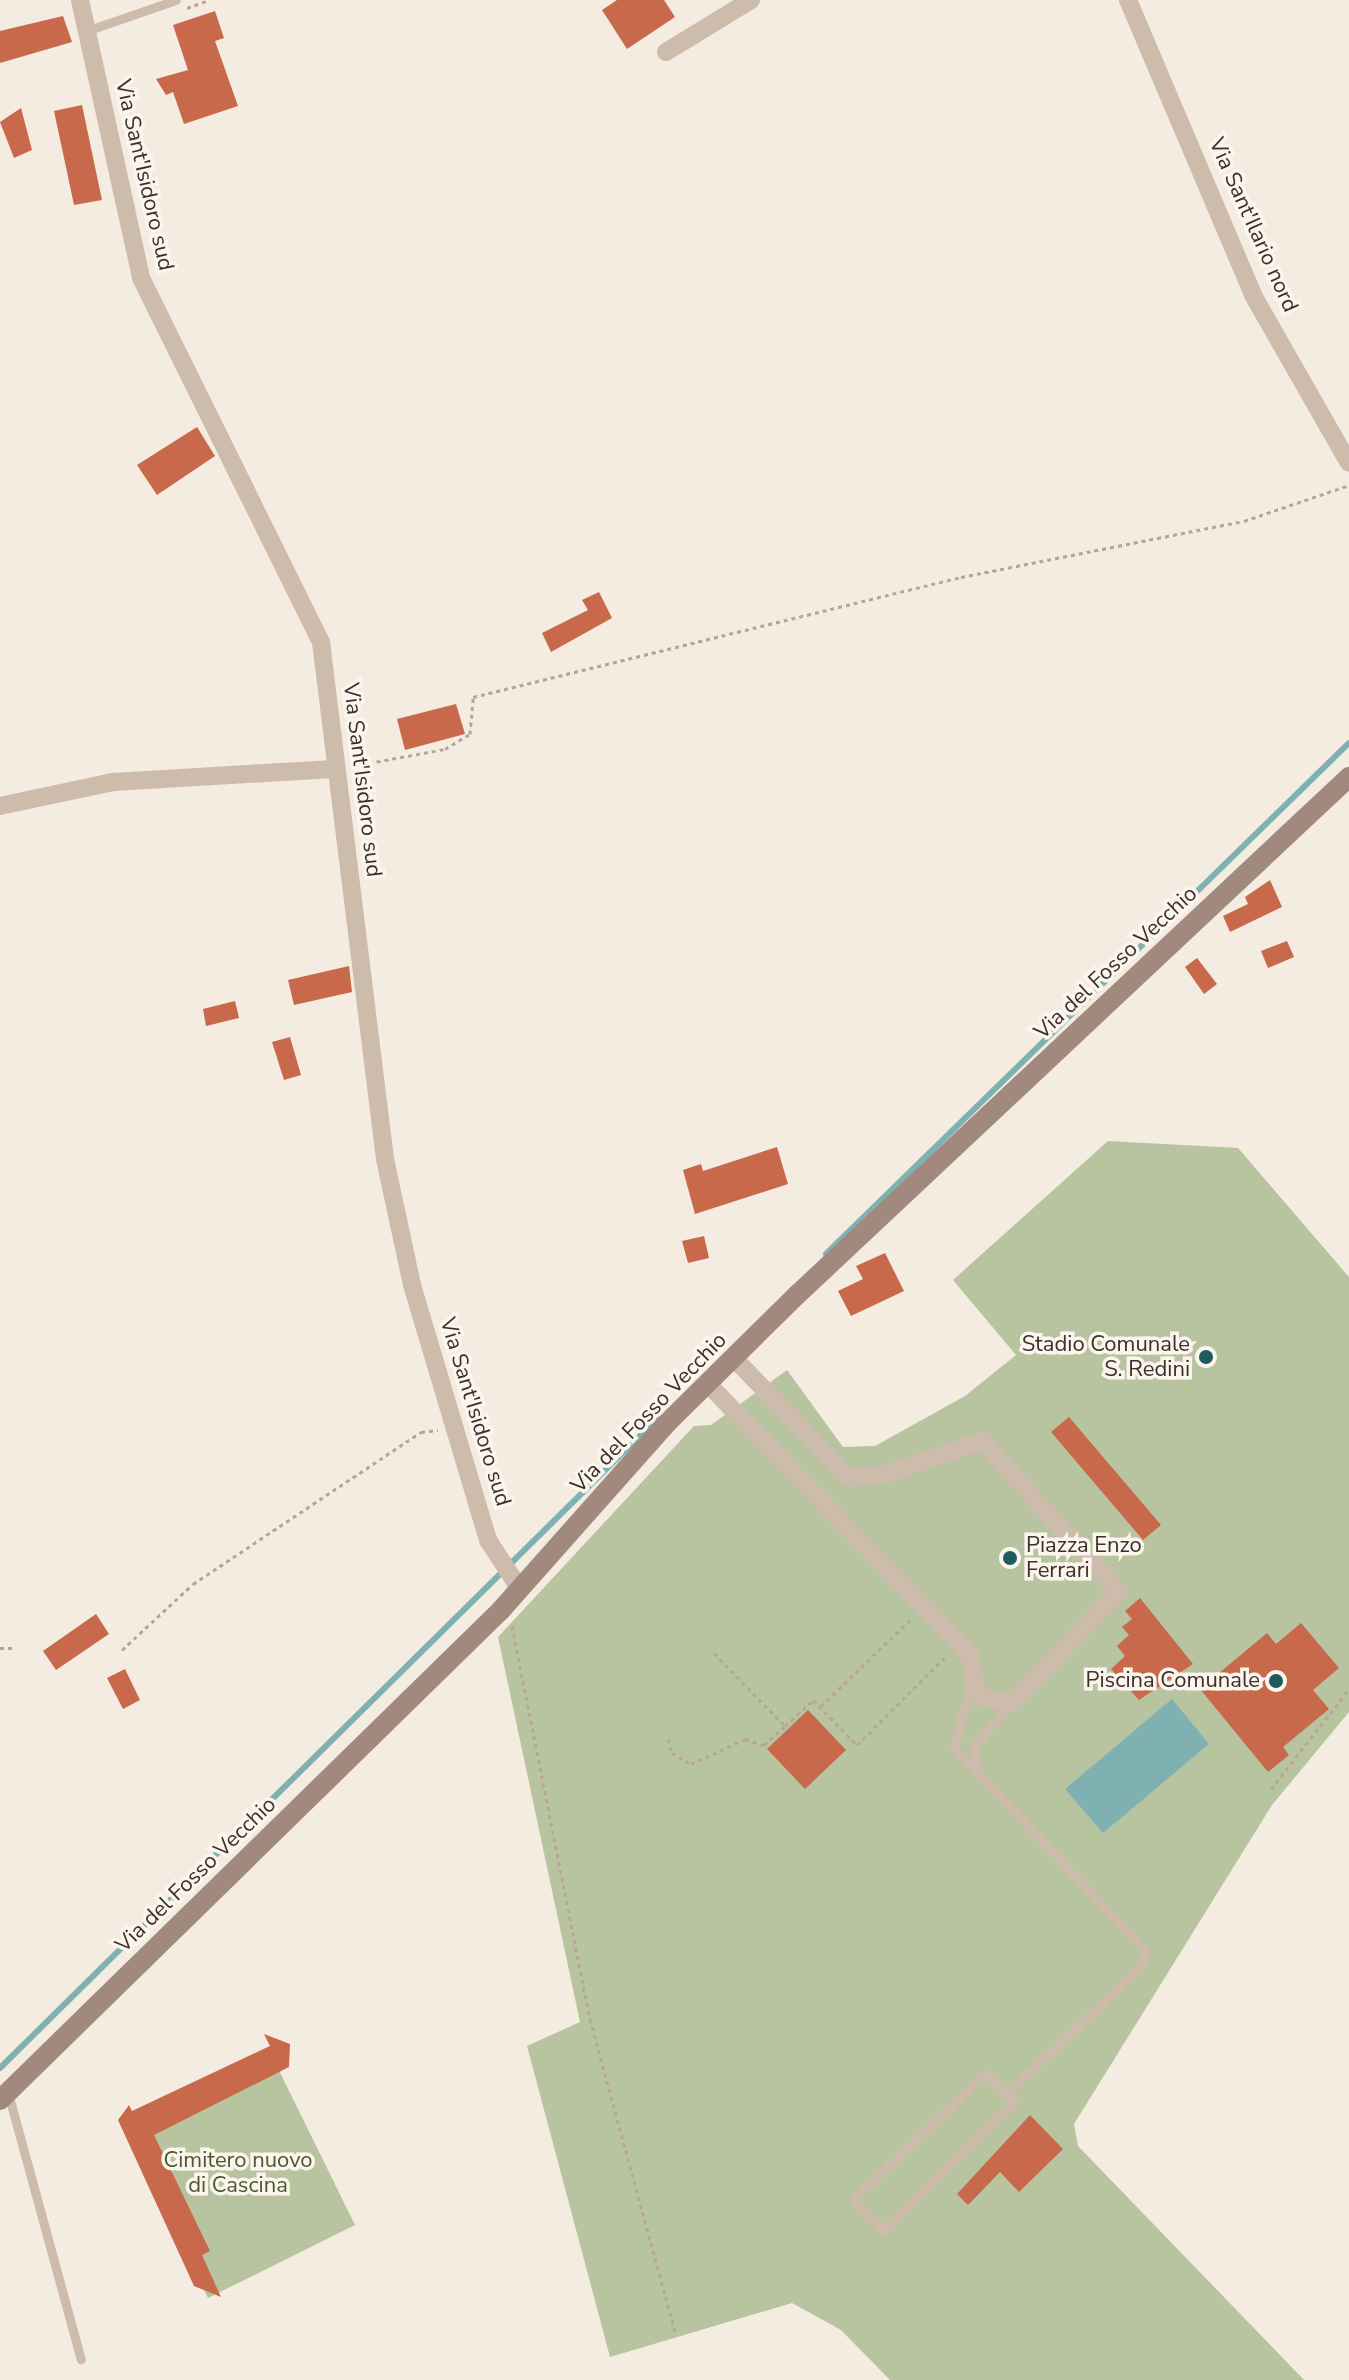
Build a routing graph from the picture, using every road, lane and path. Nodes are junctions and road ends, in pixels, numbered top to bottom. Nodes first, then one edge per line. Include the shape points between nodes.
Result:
1 (80, 0) edge
2 (176, 0) edge
3 (751, 0) edge
4 (1128, 0) edge
5 (86, 31) junction
6 (666, 52) dead end
7 (1349, 463) edge
8 (1349, 485) edge
9 (334, 769) junction
10 (1349, 777) edge
11 (0, 806) edge
12 (734, 1358) junction
13 (708, 1384) junction
14 (456, 1429) junction
15 (849, 1478) junction
16 (829, 1506) junction
17 (508, 1575) junction
18 (924, 1606) junction
19 (501, 1610) junction
20 (960, 1643) junction
21 (0, 1648) edge
22 (14, 1648) dead end
23 (122, 1650) dead end
24 (714, 1653) dead end
25 (971, 1681) junction
26 (1349, 1689) edge
27 (1010, 1704) junction
28 (820, 1707) junction
29 (785, 1726) junction
30 (668, 1739) dead end
31 (977, 1773) junction
32 (1271, 1789) dead end
33 (1006, 2094) junction
34 (4, 2096) edge
35 (675, 2332) dead end
36 (81, 2359) dead end

1 - 5 street, Via Sant'Isidoro sud
2 - 5 lane
3 - 6 street
4 - 7 street, Via Sant'Ilario nord via 1253,295
5 - 9 street, Via Sant'Isidoro sud via 141,278 321,642
8 - 9 path via 1244,521 961,577 473,697 470,734 445,749
9 - 11 street via 113,782
9 - 14 street, Via Sant'Isidoro sud via 385,1159 412,1285
10 - 12 street, Via del Fosso Vecchio
12 - 13 street, Via del Fosso Vecchio
12 - 15 street
13 - 16 street
13 - 17 street, Via del Fosso Vecchio
14 - 17 street, Via Sant'Isidoro sud
14 - 23 path via 409,1440 193,1584
15 - 16 street
15 - 27 street via 886,1474 982,1441 1119,1592
16 - 18 street
17 - 19 street, Via del Fosso Vecchio
18 - 20 street
18 - 28 path
19 - 34 street, Via del Fosso Vecchio
19 - 35 path via 516,1634 590,2019
20 - 25 street via 969,1653
20 - 28 path via 857,1745
21 - 22 path
24 - 29 path
25 - 27 street via 978,1696
25 - 31 lane via 952,1734 954,1748
26 - 32 path
27 - 31 lane via 974,1747
28 - 29 path via 813,1700
29 - 30 path via 764,1745 745,1739 691,1764 672,1753
31 - 33 lane via 1141,1938 1145,1950 1140,1967
33 - 33 lane via 985,2073 853,2200 884,2230 1014,2102
34 - 36 lane

